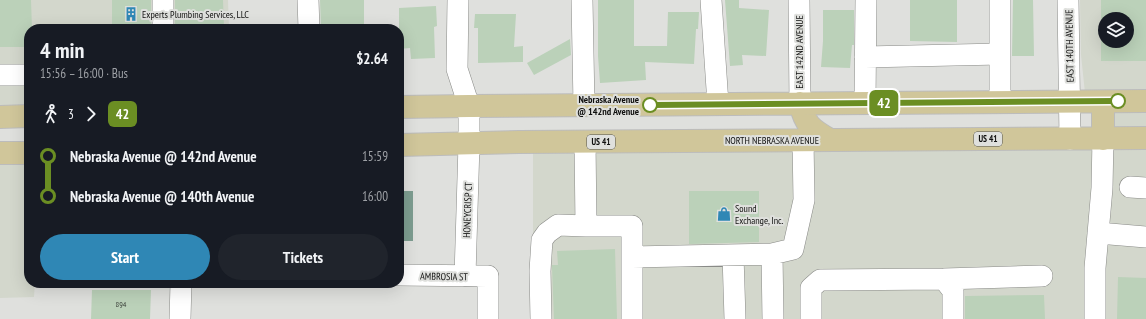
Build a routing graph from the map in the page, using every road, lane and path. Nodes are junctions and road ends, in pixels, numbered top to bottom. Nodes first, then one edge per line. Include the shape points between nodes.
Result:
1 (163, 0) edge
2 (308, 0) edge
3 (458, 0) edge
4 (582, 0) edge
5 (711, 0) edge
6 (799, 0) edge
7 (866, 0) edge
8 (1000, 0) edge
9 (1068, 0) edge
10 (163, 24) edge
11 (309, 24) edge
12 (1000, 54) junction
13 (866, 58) junction
14 (0, 75) edge
15 (24, 75) edge
16 (1146, 101) edge
17 (1000, 102) junction
18 (1070, 102) junction
19 (1103, 102) junction
20 (800, 103) junction
21 (865, 103) junction
22 (718, 104) junction
23 (584, 105) junction
24 (469, 106) junction
25 (404, 108) edge
26 (24, 116) edge
27 (0, 117) edge
28 (1146, 138) edge
29 (1070, 139) junction
30 (1103, 139) junction
31 (803, 140) junction
32 (830, 140) junction
33 (585, 142) junction
34 (469, 144) junction
35 (404, 145) edge
36 (24, 153) edge
37 (0, 154) edge
38 (586, 226) junction
39 (1098, 233) junction
40 (1146, 237) edge
41 (772, 254) junction
42 (733, 255) junction
43 (632, 257) junction
44 (404, 275) edge
45 (465, 276) junction
46 (1042, 276) dead end
47 (944, 279) junction
48 (181, 288) edge
49 (180, 319) edge
50 (488, 319) edge
51 (541, 319) edge
52 (632, 319) edge
53 (735, 319) edge
54 (773, 319) edge
55 (811, 319) edge
56 (954, 319) edge
57 (1095, 319) edge

1 - 10 street
2 - 11 street
3 - 24 street, HONEYCRISP CT via 457,69
4 - 23 street
5 - 22 street
6 - 20 street, EAST 142ND AVENUE
7 - 13 street
8 - 12 street
9 - 18 street, EAST 140TH AVENUE
12 - 13 street
12 - 17 street
13 - 21 street
14 - 15 street
16 - 19 main road
17 - 18 main road
17 - 21 main road
18 - 19 main road
18 - 29 street, EAST 140TH AVENUE
19 - 30 main road
20 - 21 main road
20 - 22 main road
20 - 32 main road via 803,115 812,129
22 - 23 main road
23 - 24 main road
24 - 25 main road
24 - 34 street, HONEYCRISP CT
26 - 27 main road
28 - 30 main road, NORTH NEBRASKA AVENUE / US 41
29 - 30 main road, NORTH NEBRASKA AVENUE / US 41
29 - 32 main road, NORTH NEBRASKA AVENUE / US 41
30 - 39 street
31 - 32 main road, NORTH NEBRASKA AVENUE / US 41
31 - 33 main road, NORTH NEBRASKA AVENUE / US 41
31 - 41 street via 804,200 793,249
33 - 34 main road, NORTH NEBRASKA AVENUE / US 41
33 - 38 street
34 - 35 main road, NORTH NEBRASKA AVENUE / US 41
34 - 45 street, HONEYCRISP CT
36 - 37 main road
38 - 43 street via 632,226
38 - 51 street via 558,225 542,240
39 - 40 street
39 - 57 street
41 - 42 street
41 - 54 street
42 - 43 street
42 - 53 street
43 - 52 street
44 - 45 street, AMBROSIA ST
45 - 50 street, AMBROSIA ST via 488,276
46 - 47 street
47 - 55 street via 820,280 811,288
47 - 56 street via 954,291
48 - 49 street

